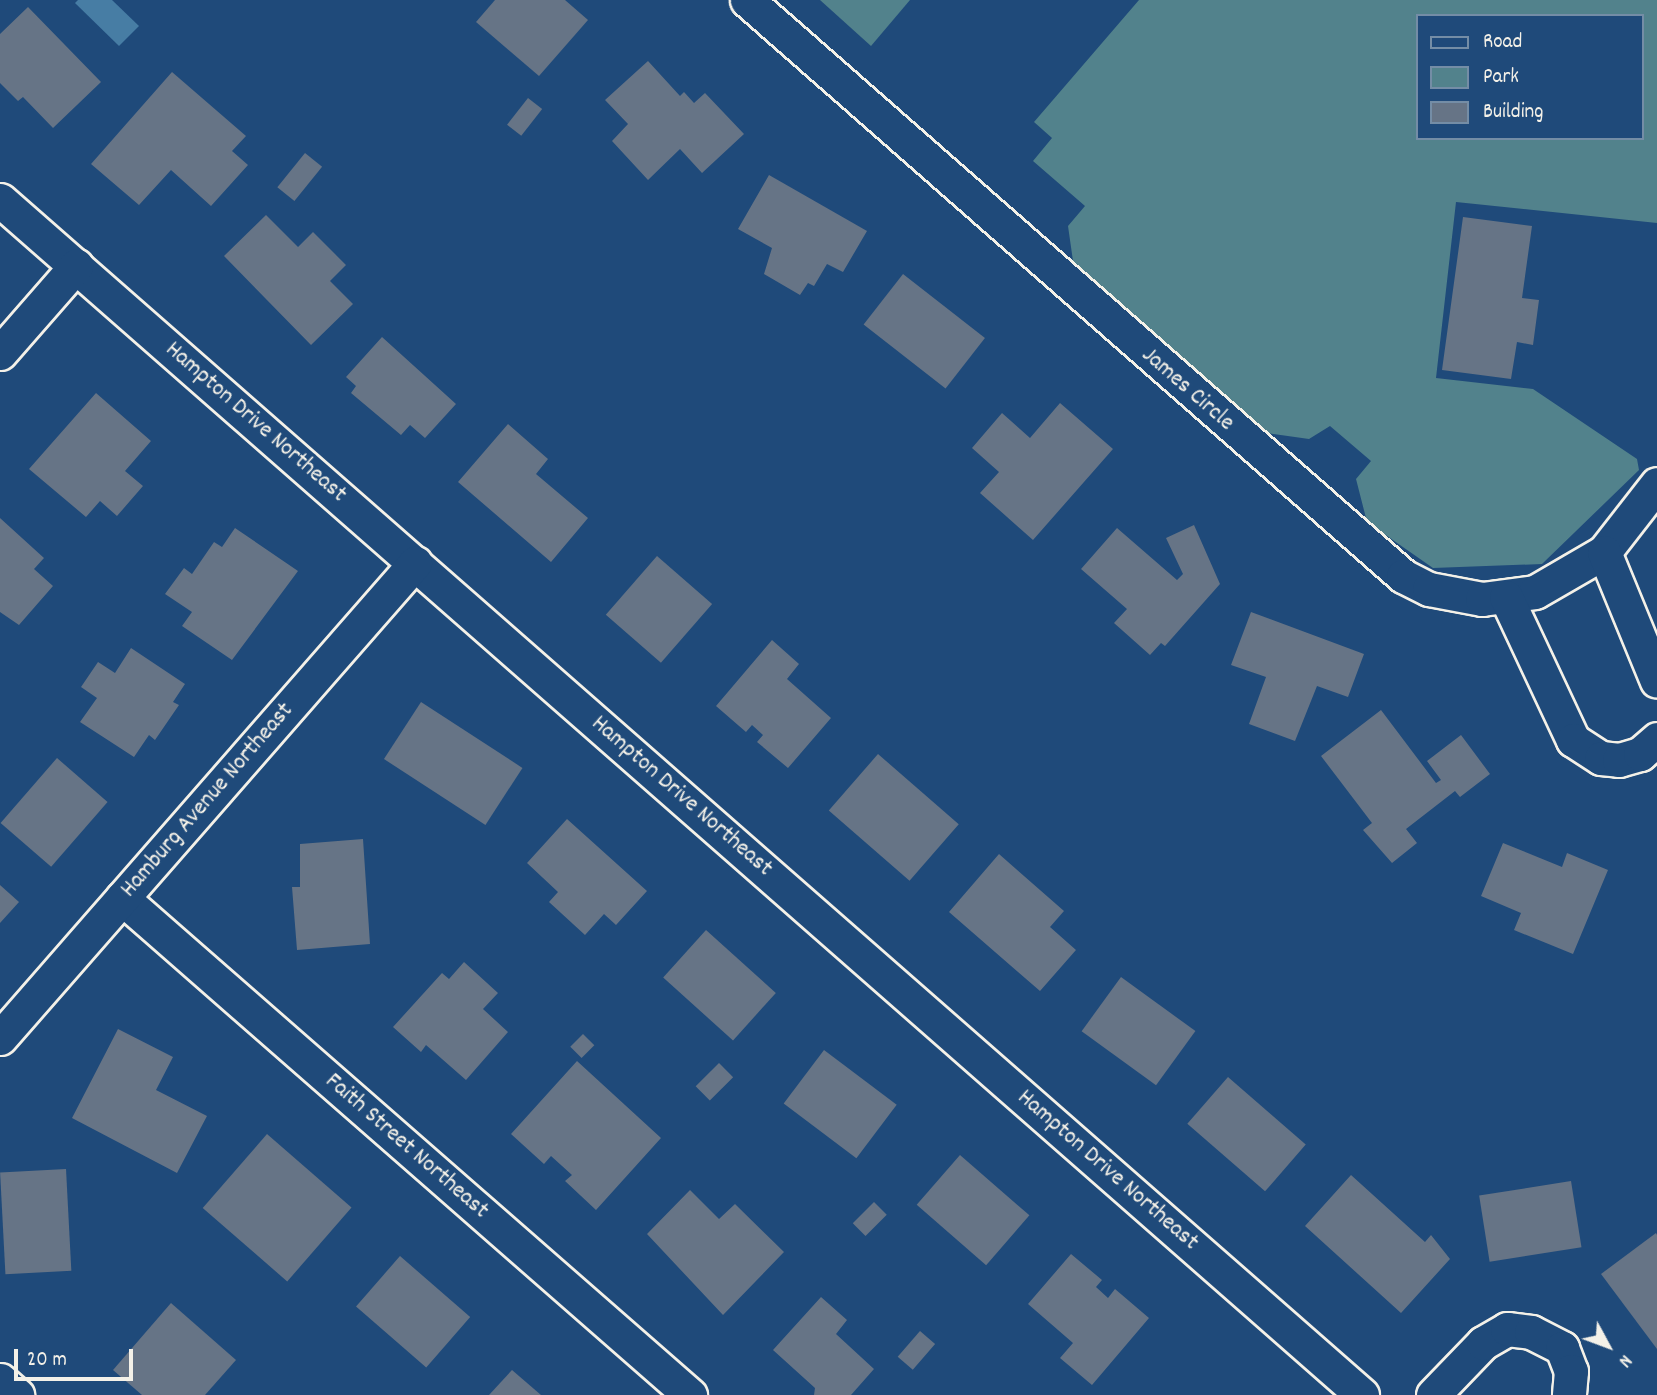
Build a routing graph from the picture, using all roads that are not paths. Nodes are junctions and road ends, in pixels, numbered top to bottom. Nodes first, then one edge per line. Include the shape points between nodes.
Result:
1 (747, 0) edge
2 (0, 200) edge
3 (76, 266) junction
4 (0, 353) edge
5 (1657, 484) edge
6 (1604, 552) junction
7 (415, 563) junction
8 (1506, 597) junction
9 (1657, 681) edge
10 (1657, 739) edge
11 (122, 898) junction
12 (0, 1038) edge
13 (0, 1380) edge
14 (17, 1395) edge
15 (690, 1395) edge
16 (1362, 1395) edge
17 (1433, 1395) edge
18 (1569, 1395) edge

1 - 8 street, James Circle via 1374,554 1429,589 1482,599
2 - 3 street, Hampton Drive Northeast
3 - 4 street
3 - 7 street, Hampton Drive Northeast
5 - 6 street, James Circle
6 - 8 street, James Circle via 1563,580
6 - 9 street
7 - 11 street, Hamburg Avenue Northeast
7 - 16 street, Hampton Drive Northeast
8 - 10 street via 1573,740 1601,758 1619,760 1640,754
11 - 12 street, Hamburg Avenue Northeast
11 - 15 street, Faith Street Northeast
13 - 14 street
17 - 18 street via 1483,1343 1507,1329 1531,1332 1562,1348 1571,1371

